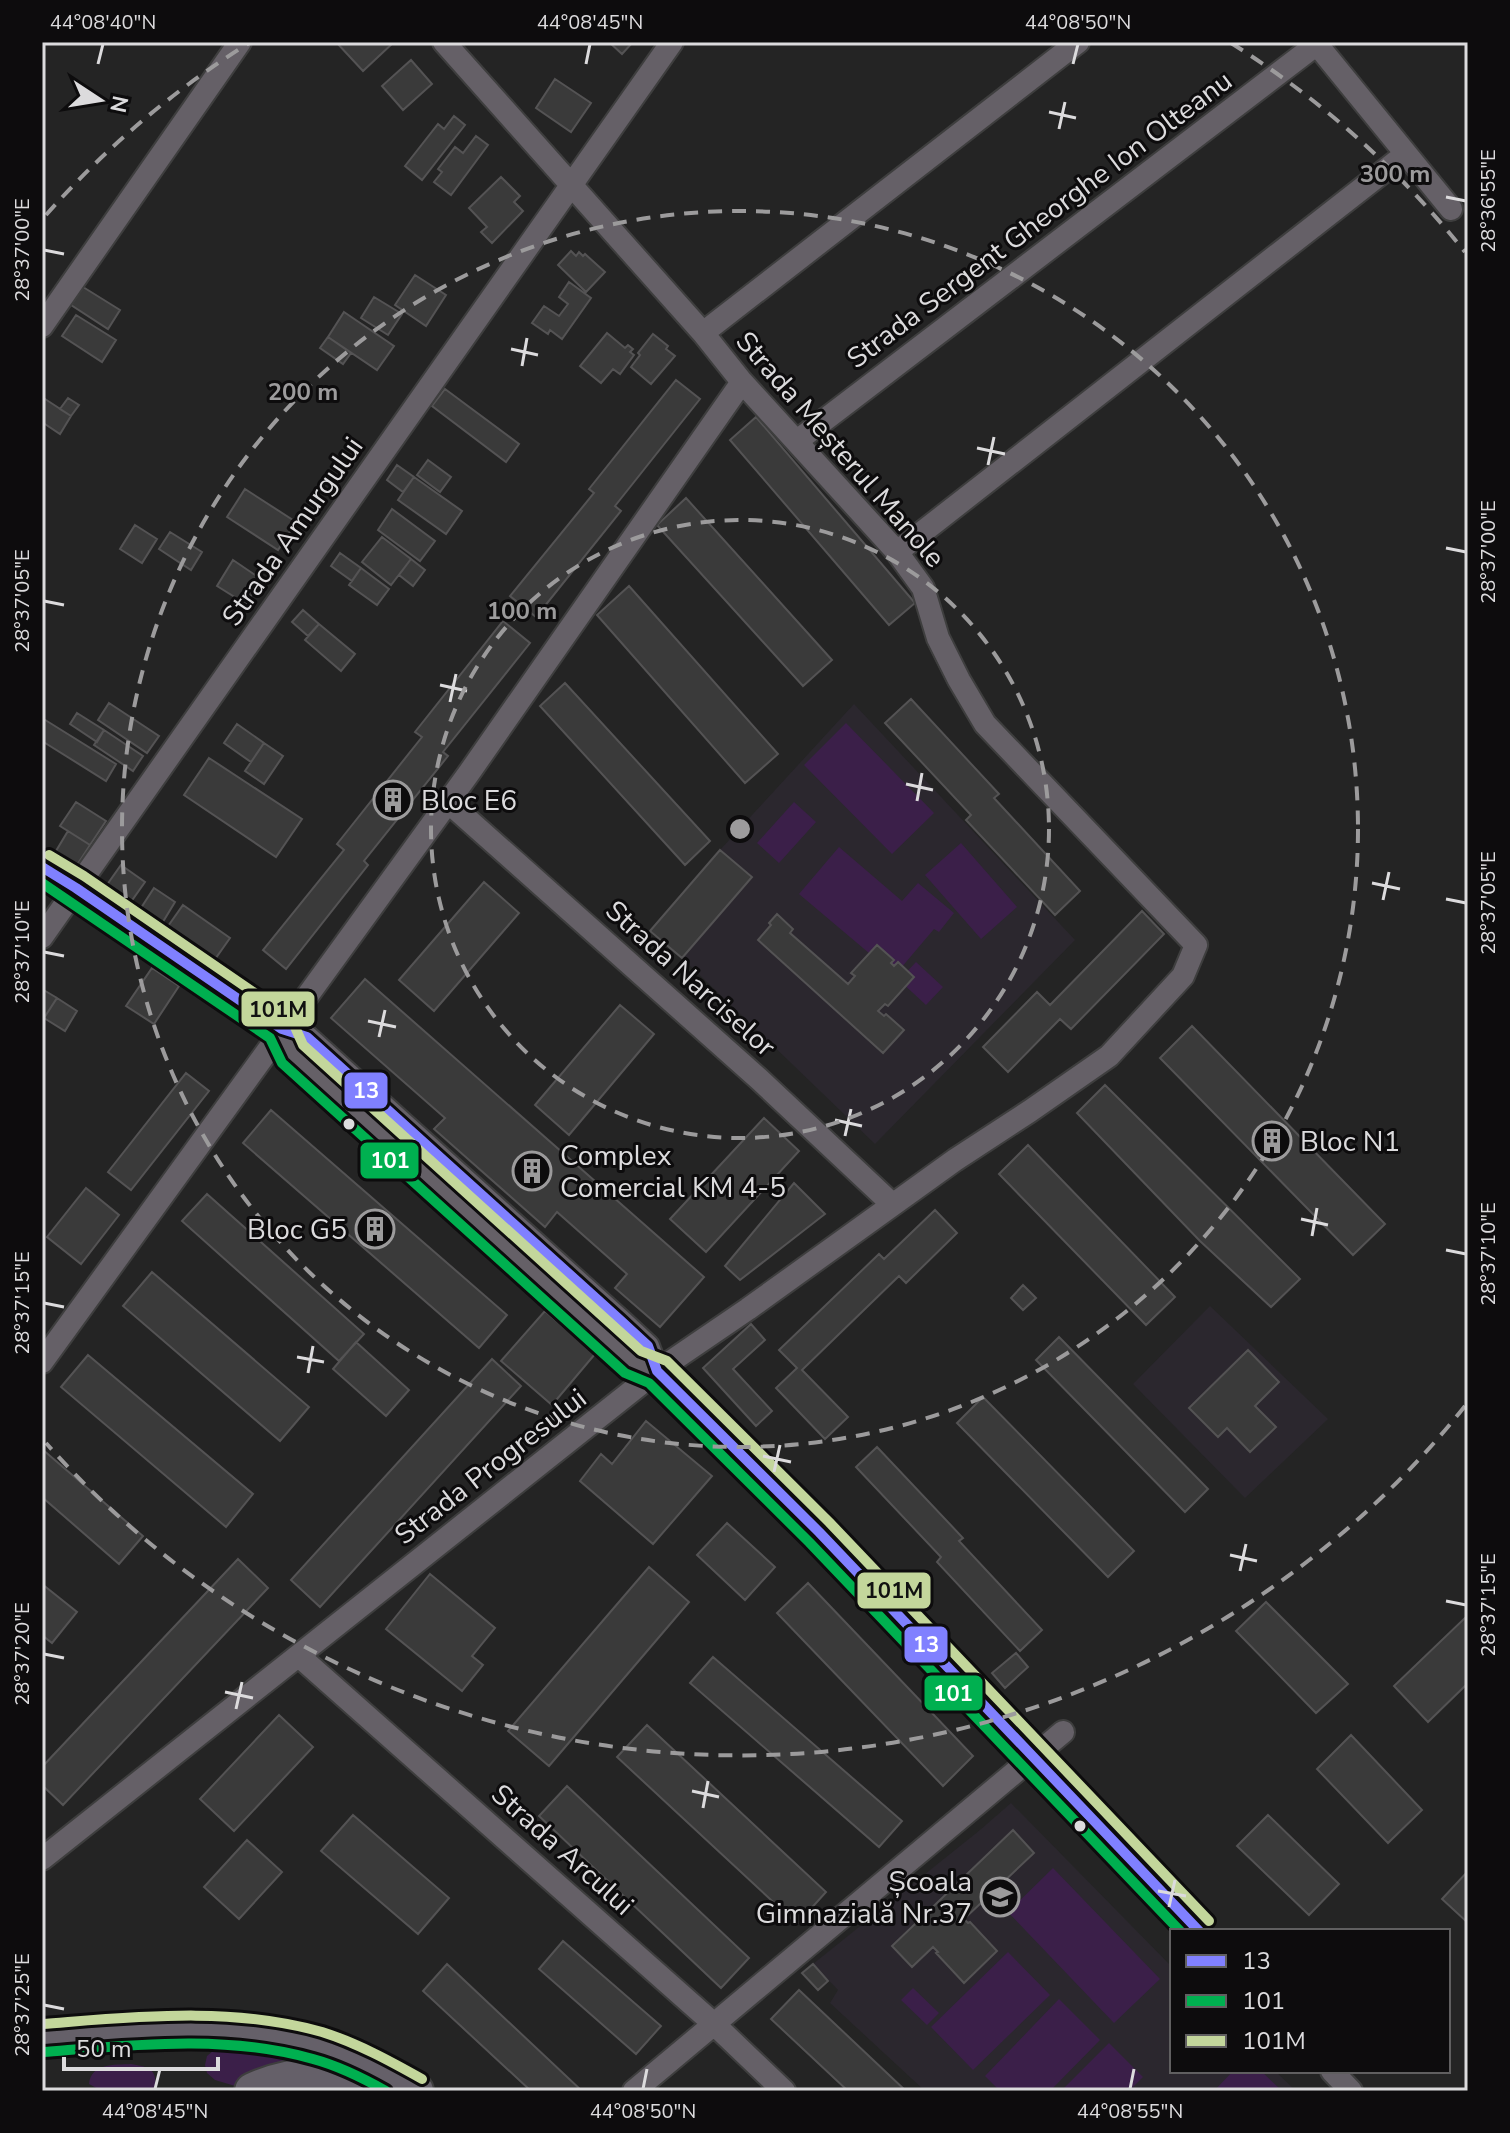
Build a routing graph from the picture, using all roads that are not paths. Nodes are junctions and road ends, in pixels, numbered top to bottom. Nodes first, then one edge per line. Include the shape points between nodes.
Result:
1 (240, 42) edge
2 (444, 42) edge
3 (672, 42) edge
4 (1078, 42) edge
5 (1316, 43) edge
6 (1406, 154) junction
7 (573, 185) junction
8 (1451, 209) dead end
9 (42, 326) edge
10 (703, 333) junction
11 (742, 382) junction
12 (797, 441) junction
13 (897, 552) junction
14 (447, 801) junction
15 (42, 867) edge
16 (76, 888) junction
17 (42, 937) edge
18 (1196, 945) joint
19 (282, 1029) junction
20 (892, 1204) junction
21 (42, 1362) edge
22 (657, 1371) junction
23 (299, 1656) junction
24 (1063, 1732) dead end
25 (1034, 1756) junction
26 (42, 1859) edge
27 (1197, 1929) edge
28 (714, 2024) junction
29 (42, 2038) edge
30 (1334, 2073) edge
31 (253, 2091) edge
32 (407, 2091) edge
33 (415, 2091) edge
34 (634, 2091) edge
35 (784, 2091) edge
36 (1351, 2091) edge

1 - 9 street
2 - 7 street, Strada Meșterul Manole
3 - 7 street, Strada Amurgului
4 - 10 street
5 - 6 street
5 - 12 street, Strada Sergent Gheorghe Ion Olteanu
6 - 8 street
6 - 13 street
7 - 10 street, Strada Meșterul Manole
7 - 16 street, Strada Amurgului
10 - 11 street, Strada Meșterul Manole
11 - 12 street, Strada Meșterul Manole
11 - 14 street
12 - 13 street, Strada Meșterul Manole
13 - 18 street, Strada Meșterul Manole via 923,588 938,638 985,724
14 - 19 street
14 - 20 street, Strada Narciselor
15 - 16 street
16 - 17 street, Strada Amurgului
16 - 19 street
18 - 20 street, Strada Progresului via 1183,976 1109,1056
19 - 21 street
19 - 22 street via 291,1053 634,1363
20 - 22 street, Strada Progresului
22 - 23 street, Strada Progresului
22 - 25 street
23 - 26 street, Strada Progresului
23 - 28 street, Strada Arcului
24 - 25 street
25 - 27 street
25 - 28 street
28 - 34 street
28 - 35 street, Strada Arcului
29 - 33 main road via 124,2031 255,2034 304,2042 361,2061
30 - 36 street
31 - 32 main road via 289,2079 325,2076 360,2078

